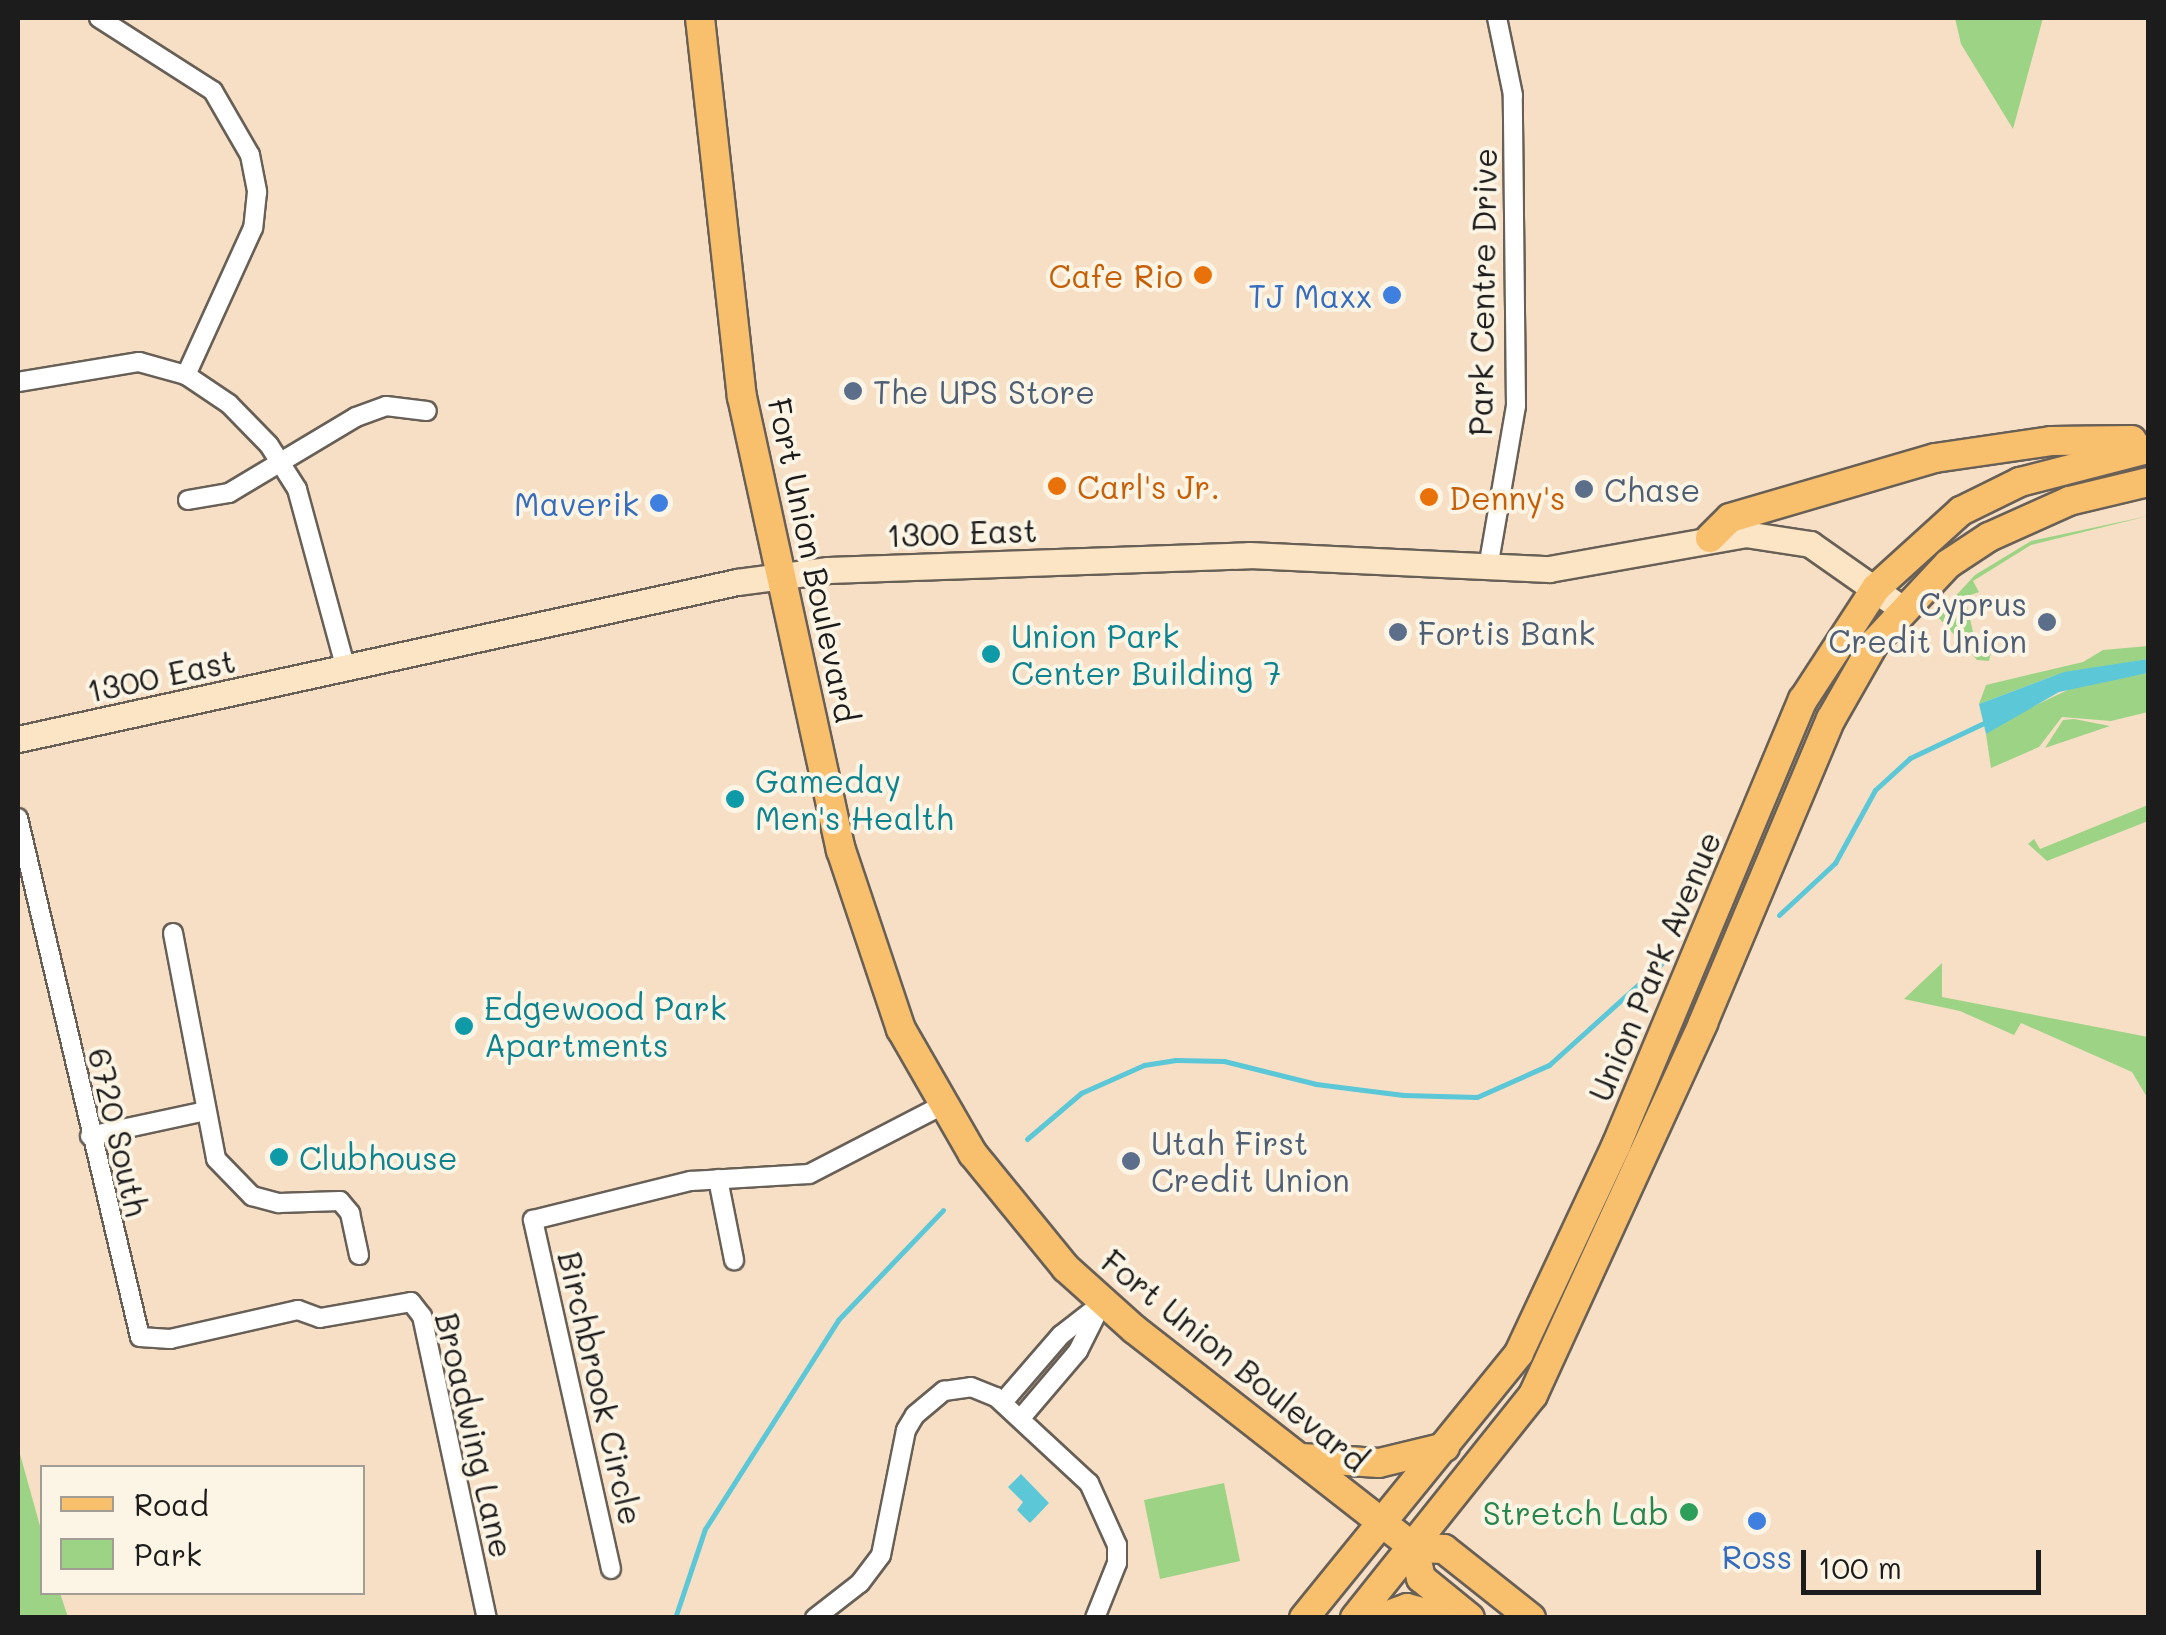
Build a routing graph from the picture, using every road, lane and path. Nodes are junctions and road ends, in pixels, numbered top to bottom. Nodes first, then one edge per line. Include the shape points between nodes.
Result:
1 (100, 18) edge
2 (700, 18) edge
3 (1497, 18) edge
4 (186, 375) junction
5 (18, 382) edge
6 (427, 411) dead end
7 (2148, 445) edge
8 (280, 461) junction
9 (2148, 482) edge
10 (188, 500) dead end
11 (1710, 538) junction
12 (1488, 568) junction
13 (782, 576) junction
14 (1876, 588) junction
15 (1901, 608) junction
16 (346, 669) junction
17 (18, 739) edge
18 (18, 818) edge
19 (172, 933) dead end
20 (941, 1106) junction
21 (206, 1111) junction
22 (90, 1136) junction
23 (718, 1179) junction
24 (359, 1255) dead end
25 (734, 1260) dead end
26 (1102, 1303) junction
27 (259, 1316) joint
28 (1002, 1402) junction
29 (1021, 1418) junction
30 (1446, 1447) junction
31 (1301, 1458) junction
32 (1383, 1522) junction
33 (1414, 1548) junction
34 (612, 1569) dead end
35 (487, 1618) edge
36 (815, 1618) edge
37 (1096, 1618) edge
38 (1304, 1618) edge
39 (1354, 1618) edge
40 (1380, 1618) edge
41 (1446, 1618) edge
42 (1470, 1618) edge
43 (1532, 1618) edge

1 - 4 street via 213,91 250,155 257,192 253,228
2 - 13 main road, Fort Union Boulevard via 735,353
3 - 12 street, Park Centre Drive via 1514,96 1516,406
4 - 5 street via 111,362
4 - 8 street via 252,424
6 - 8 street via 386,406
7 - 11 main road via 2050,441 1936,458 1730,518
7 - 14 main road, Union Park Avenue via 2020,482 1961,511
8 - 10 street via 229,493
8 - 16 street via 308,519
9 - 15 main road, Union Park Avenue via 2022,519 1948,564
11 - 12 main road, 1300 East via 1573,566
11 - 14 main road, 1300 East via 1797,540
12 - 13 main road, 1300 East via 1249,555
13 - 16 main road, 1300 East
13 - 20 main road, Fort Union Boulevard via 866,938 901,1030
14 - 15 main road, 1300 East
14 - 30 main road, Union Park Avenue via 1803,700 1616,1146 1519,1352
15 - 33 main road, Union Park Avenue via 1832,720 1564,1336 1532,1396
16 - 17 main road, 1300 East
18 - 22 street, 6720 South
19 - 21 street
20 - 23 street via 809,1174
20 - 26 main road, Fort Union Boulevard via 1031,1231
21 - 22 street
21 - 24 street via 216,1159 229,1178 252,1196 279,1203 340,1201 350,1213
22 - 27 street, 6720 South via 140,1337 170,1339
23 - 25 street
23 - 34 street, Birchbrook Circle via 533,1220
26 - 28 street via 1062,1335
26 - 29 street via 1078,1351
26 - 31 main road, Fort Union Boulevard
27 - 35 street, Broadwing Lane via 298,1310 320,1318 399,1300 422,1316
28 - 29 street
28 - 36 street via 971,1387 926,1401 906,1430 881,1554 848,1594
29 - 37 street via 1090,1482 1112,1524 1117,1562
30 - 31 main road via 1380,1463
30 - 32 main road, Union Park Avenue
31 - 32 main road, Fort Union Boulevard
32 - 33 main road, Fort Union Boulevard
32 - 38 main road, Union Park Avenue
33 - 39 main road, Union Park Avenue
33 - 42 main road, Fort Union Boulevard via 1421,1578
33 - 43 main road, Fort Union Boulevard via 1444,1549
40 - 41 main road via 1407,1608

